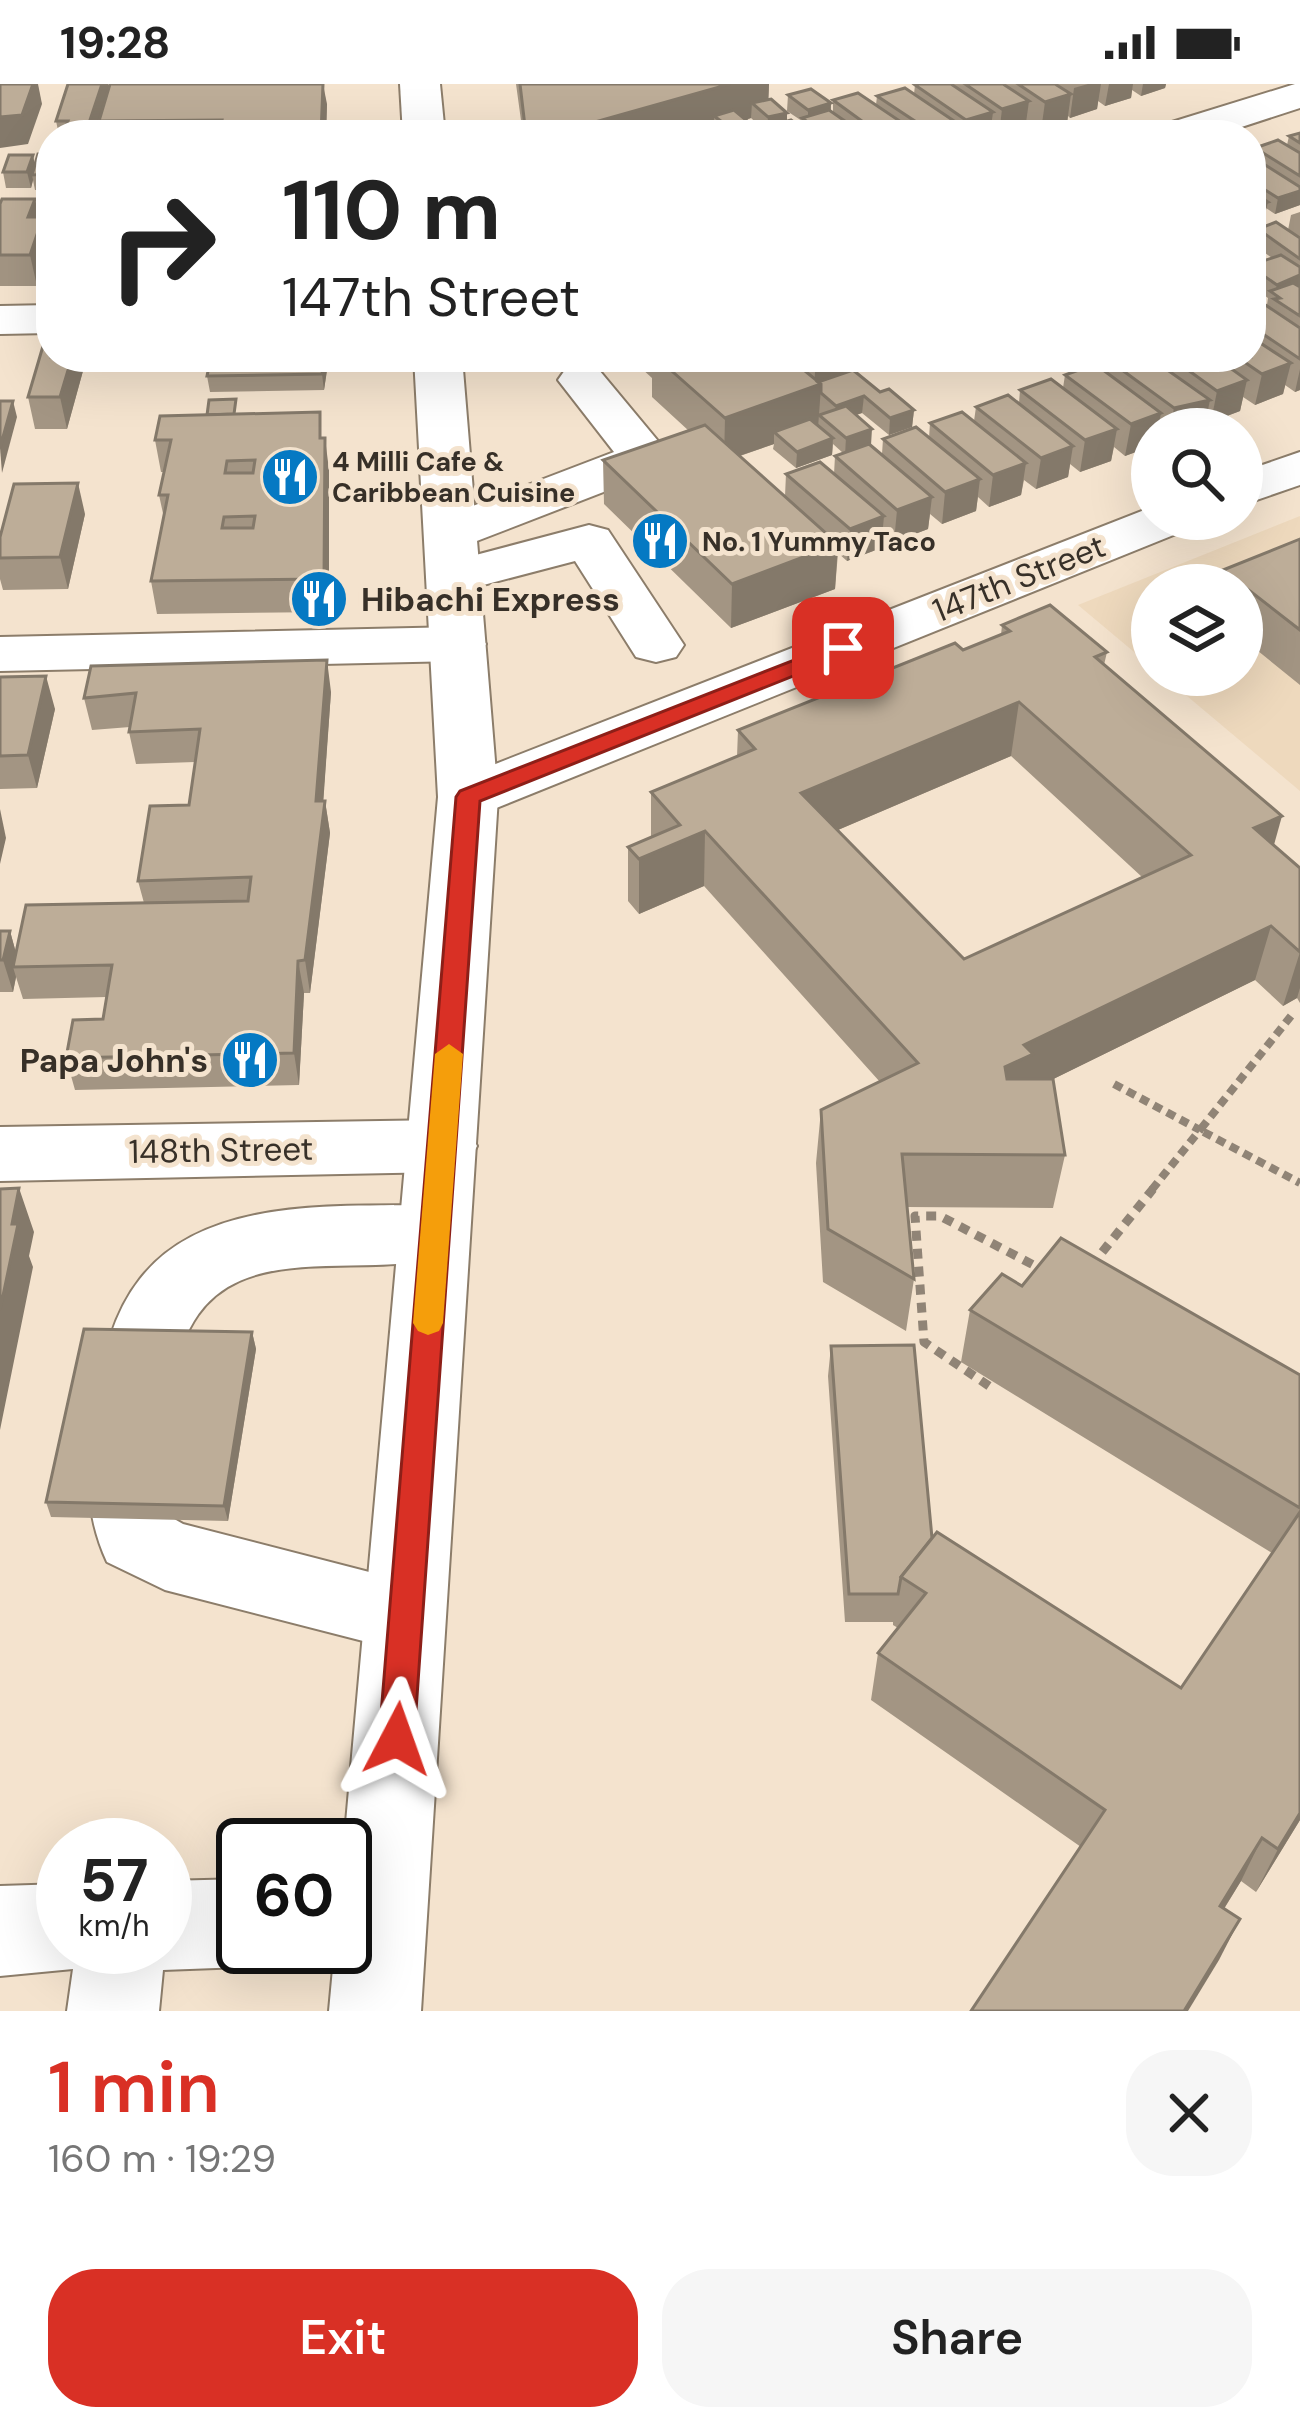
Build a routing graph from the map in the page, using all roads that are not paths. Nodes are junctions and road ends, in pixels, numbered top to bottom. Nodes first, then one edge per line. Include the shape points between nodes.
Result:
1 (420, 84) edge
2 (1300, 95) edge
3 (423, 120) edge
4 (1221, 120) edge
5 (36, 319) edge
6 (0, 320) edge
7 (439, 372) edge
8 (582, 380) dead end
9 (1300, 467) edge
10 (1263, 482) edge
11 (1131, 534) edge
12 (452, 555) junction
13 (458, 644) junction
14 (656, 645) dead end
15 (0, 654) edge
16 (468, 797) junction
17 (442, 1146) junction
18 (0, 1154) edge
19 (435, 1233) junction
20 (406, 1615) junction
21 (372, 1861) edge
22 (36, 1930) edge
23 (0, 1931) edge
24 (118, 1974) edge
25 (371, 1974) edge
26 (112, 2011) edge
27 (375, 2011) edge

1 - 3 street
2 - 4 street
5 - 6 street
7 - 12 street
8 - 12 street via 645,458
9 - 10 street
11 - 16 street, 147th Street
12 - 13 street
12 - 14 street via 590,541
13 - 15 street
13 - 16 street
16 - 17 street
17 - 18 street, 148th Street
17 - 19 street
19 - 20 street
19 - 20 street via 250,1242 178,1280 135,1359 124,1499 135,1537 165,1555
20 - 21 street
22 - 23 street
24 - 26 street
25 - 27 street

